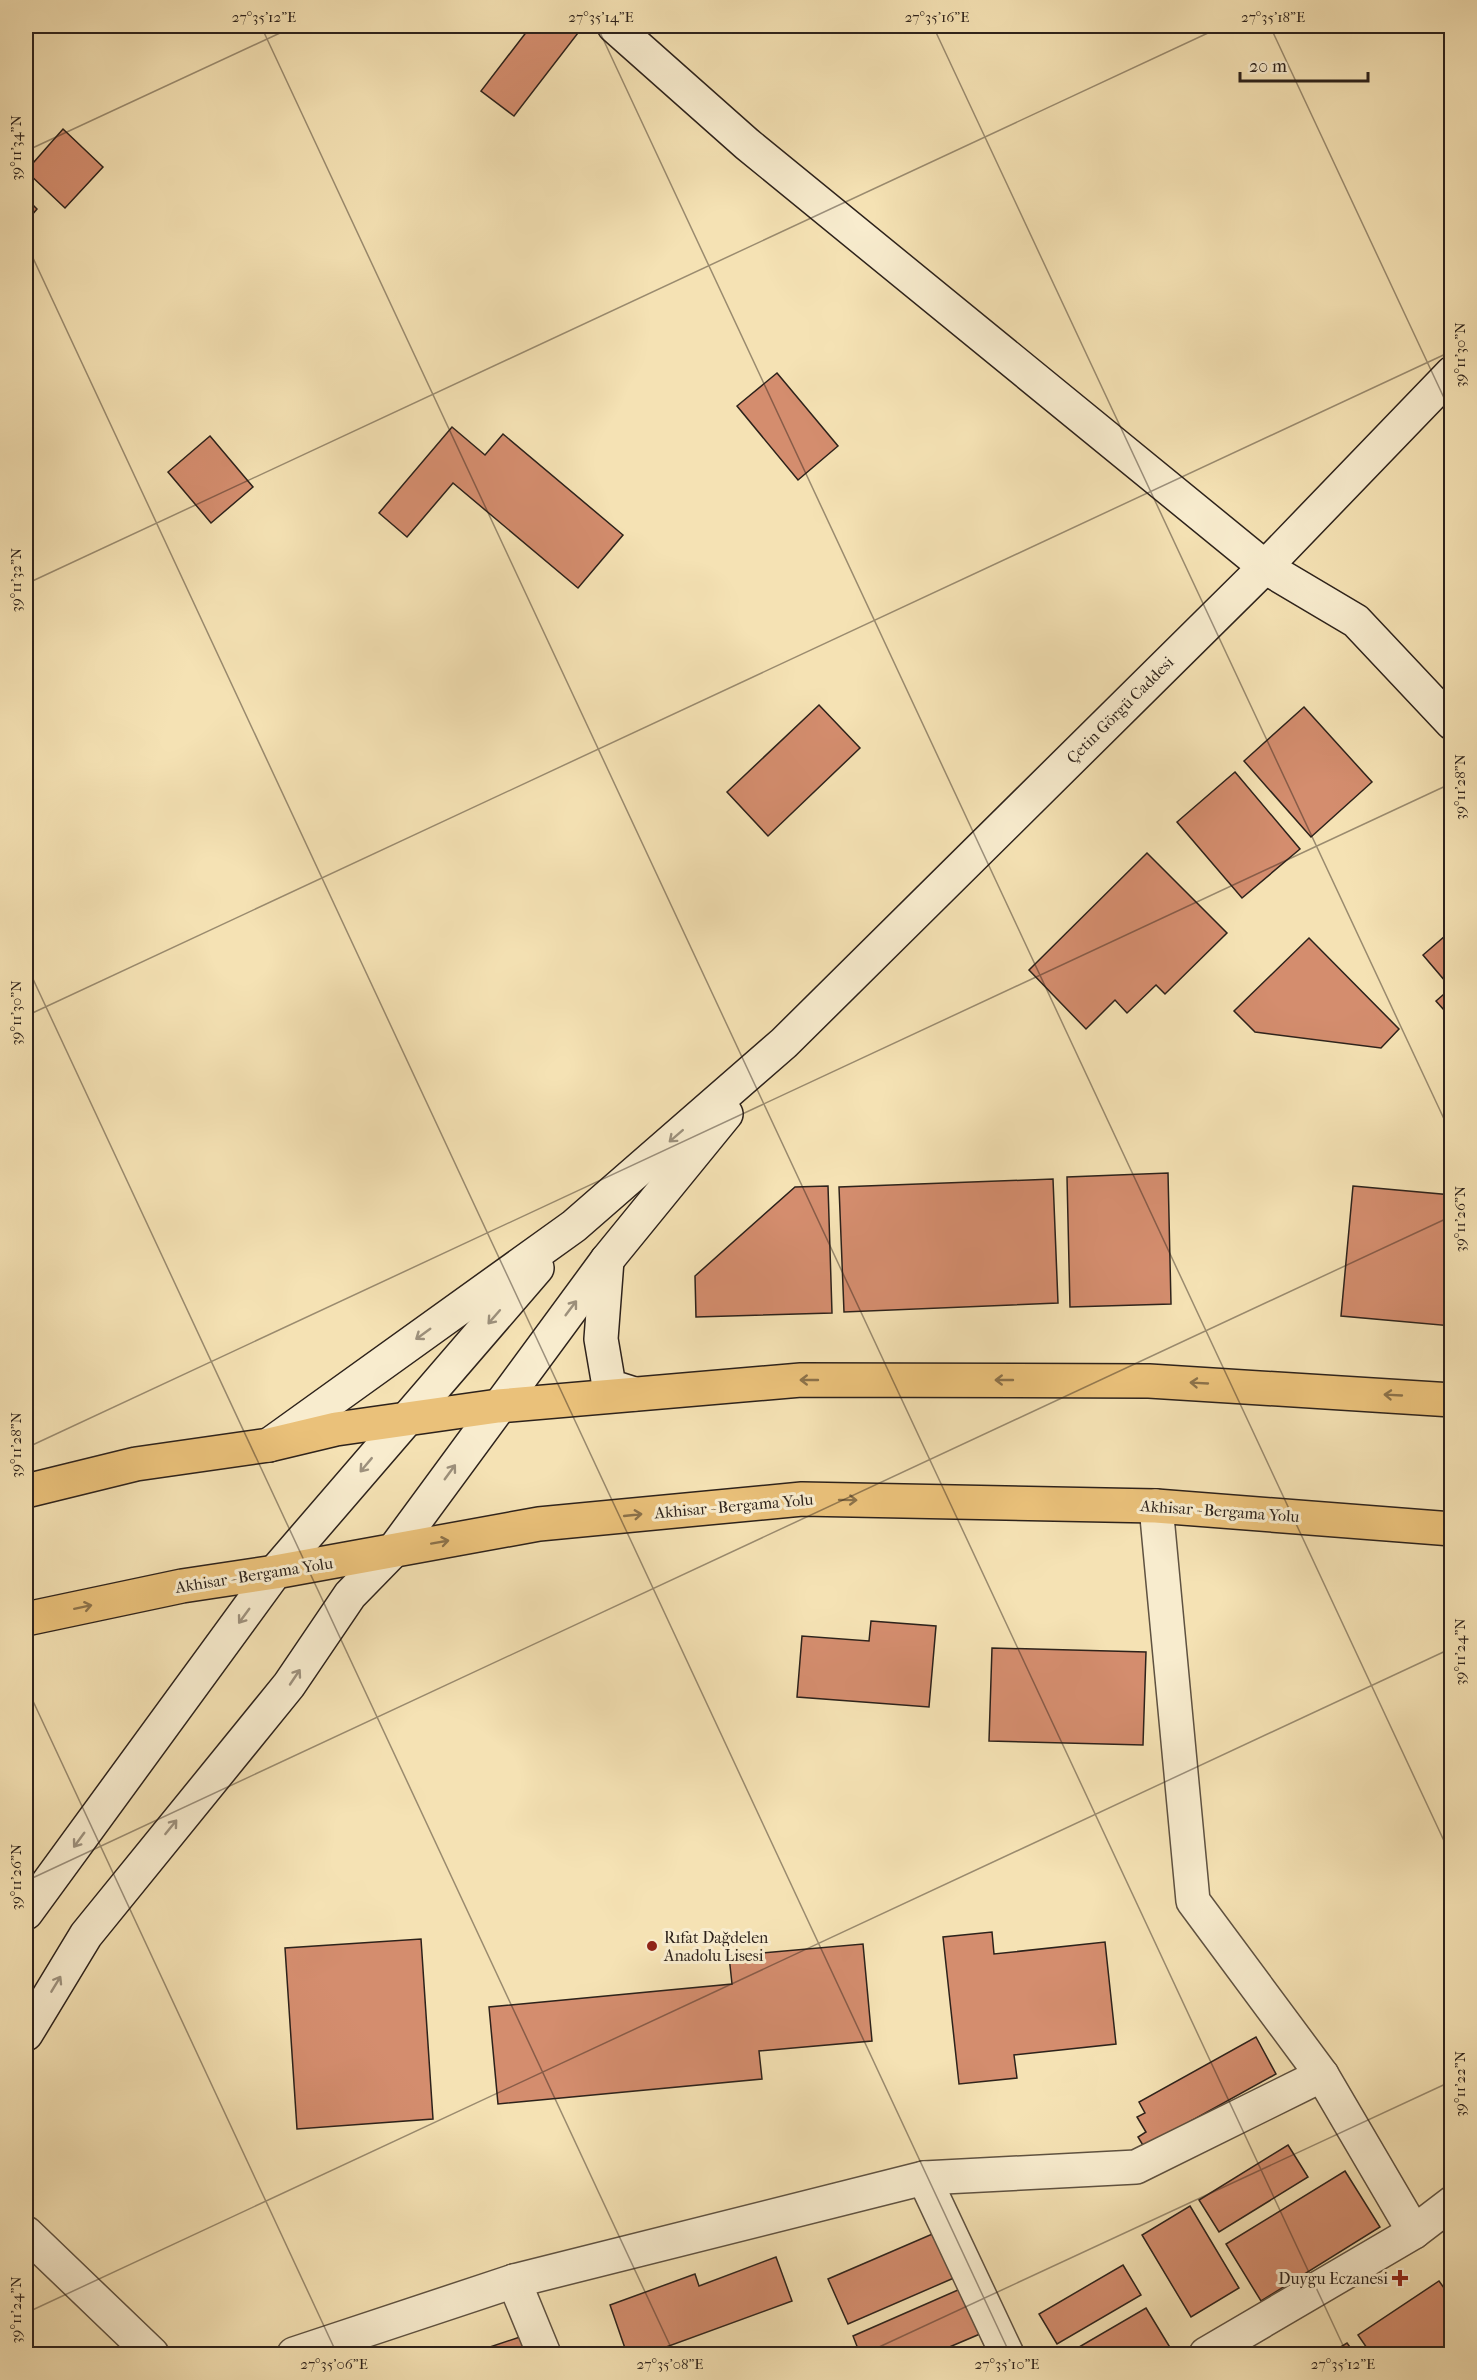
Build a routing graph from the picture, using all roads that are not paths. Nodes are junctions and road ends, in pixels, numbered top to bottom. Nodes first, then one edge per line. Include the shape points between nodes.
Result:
1 (614, 26) edge
2 (1452, 373) edge
3 (1265, 567) junction
4 (1452, 723) edge
5 (784, 1043) junction
6 (574, 1226) junction
7 (607, 1260) junction
8 (634, 1394) junction
9 (1452, 1400) edge
10 (498, 1406) junction
11 (404, 1420) junction
12 (268, 1445) junction
13 (26, 1491) edge
14 (1156, 1506) junction
15 (1452, 1529) edge
16 (393, 1551) junction
17 (275, 1572) junction
18 (26, 1618) edge
19 (26, 1913) edge
20 (26, 2034) edge
21 (1322, 2075) junction
22 (924, 2178) junction
23 (1452, 2203) edge
24 (1414, 2232) junction
25 (26, 2233) edge
26 (514, 2281) junction
27 (152, 2355) edge
28 (294, 2355) edge
29 (544, 2355) edge
30 (1007, 2355) edge
31 (1206, 2355) edge

1 - 3 main road via 747,144
2 - 3 main road, Çetin Görgü Caddesi
3 - 4 main road via 1356,621
3 - 5 main road, Çetin Görgü Caddesi
5 -> 6 main road
5 - 7 main road
6 -> 11 main road
6 -> 12 main road
7 - 8 main road via 601,1339 609,1386
10 -> 7 main road
9 -> 8 main road via 1149,1380 801,1380
8 - 10 main road
10 - 11 main road
16 -> 10 main road
11 - 12 main road via 336,1429
11 -> 17 main road
12 - 13 main road via 136,1464
14 - 15 main road, Akhisar - Bergama Yolu
16 -> 14 main road, Akhisar - Bergama Yolu via 539,1524 802,1499
14 - 21 main road via 1193,1901
16 - 17 main road, Akhisar - Bergama Yolu
20 -> 16 main road via 86,1935 289,1685 350,1595
18 -> 17 main road, Akhisar - Bergama Yolu via 182,1586
17 -> 19 main road
21 - 22 main road via 1136,2167
21 - 24 main road
22 - 26 main road
22 - 30 main road
23 - 24 main road
24 - 31 main road
25 - 27 main road
26 - 28 main road
26 - 29 main road

